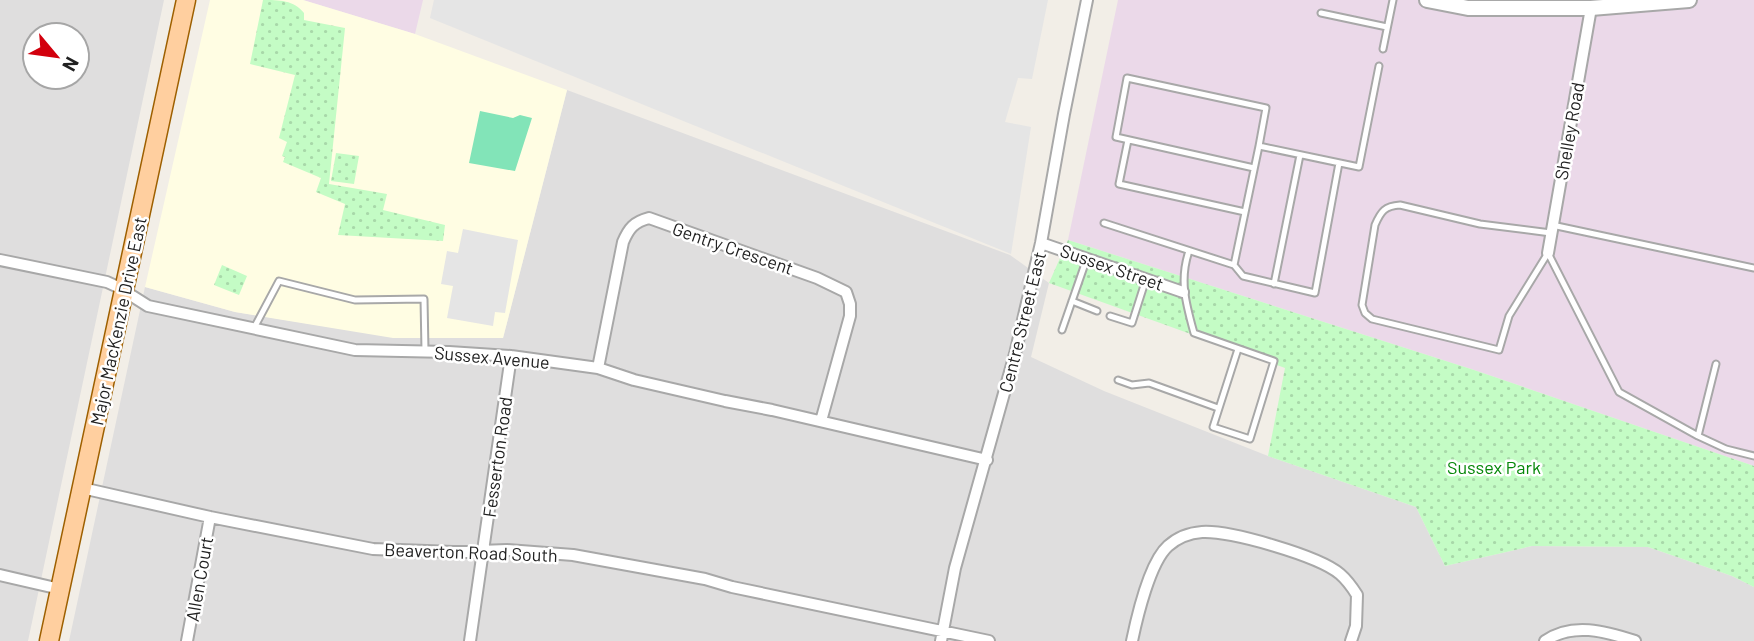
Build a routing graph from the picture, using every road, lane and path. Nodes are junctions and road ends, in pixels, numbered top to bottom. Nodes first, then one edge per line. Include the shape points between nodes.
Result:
1 (186, 0) edge
2 (1087, 0) edge
3 (1393, 0) edge
4 (1427, 0) edge
5 (1689, 0) edge
6 (1591, 8) junction
7 (1321, 13) dead end
8 (1387, 27) junction
9 (1383, 49) dead end
10 (1380, 65) dead end
11 (1128, 140) junction
12 (1259, 146) junction
13 (1300, 155) junction
14 (1339, 163) junction
15 (1254, 169) junction
16 (1245, 212) junction
17 (1104, 223) dead end
18 (1552, 229) junction
19 (1041, 243) junction
20 (1189, 251) junction
21 (1548, 253) junction
22 (1087, 258) junction
23 (0, 260) edge
24 (1234, 265) junction
25 (1754, 268) edge
26 (1146, 279) junction
27 (1274, 284) junction
28 (124, 291) junction
29 (1183, 292) junction
30 (1072, 301) junction
31 (1097, 311) dead end
32 (1110, 316) dead end
33 (254, 327) junction
34 (1062, 330) dead end
35 (1238, 349) junction
36 (425, 351) junction
37 (511, 356) junction
38 (1716, 364) dead end
39 (598, 368) junction
40 (1118, 380) dead end
41 (1218, 408) junction
42 (821, 421) junction
43 (1698, 436) junction
44 (1754, 456) edge
45 (987, 460) junction
46 (82, 488) junction
47 (210, 517) junction
48 (484, 551) junction
49 (0, 575) edge
50 (60, 589) junction
51 (942, 636) edge
52 (48, 641) edge
53 (187, 641) edge
54 (470, 641) edge
55 (989, 641) edge
56 (1132, 641) edge
57 (1351, 641) edge
58 (1545, 641) edge
59 (1635, 641) edge

1 - 28 main road, Major MacKenzie Drive East
2 - 19 street, Centre Street East
3 - 8 lane
4 - 6 street via 1468,8
5 - 6 street
6 - 18 street, Shelley Road
7 - 8 lane
8 - 9 lane
10 - 14 lane via 1359,167
11 - 12 lane via 1116,137 1128,78 1266,108
11 - 15 lane
11 - 16 lane via 1119,184
12 - 13 lane
12 - 15 lane
13 - 14 lane
13 - 27 lane
14 - 27 lane via 1315,293
15 - 16 lane
16 - 24 lane
17 - 20 lane
18 - 21 street, Shelley Road
18 - 21 lane via 1480,223 1389,205 1375,225 1362,305 1372,318 1499,350 1509,316
18 - 25 lane
19 - 22 street, Sussex Street
19 - 45 street, Centre Street East
20 - 24 lane
20 - 29 lane
21 - 43 lane via 1619,392
22 - 26 street, Sussex Street
22 - 30 lane
23 - 28 street, Sussex Avenue via 107,282
24 - 27 lane via 1243,276
26 - 29 street, Sussex Street
26 - 32 lane via 1132,323
28 - 33 street, Sussex Avenue via 143,305
28 - 46 main road, Major MacKenzie Drive East
29 - 35 lane via 1194,333
30 - 31 lane
30 - 34 lane
33 - 36 street, Sussex Avenue via 355,350
33 - 36 lane via 279,281 355,300 424,299
35 - 41 lane
35 - 41 lane via 1273,361 1250,439 1213,427
36 - 37 street, Sussex Avenue
37 - 39 street, Sussex Avenue
37 - 48 street, Fesserton Road
38 - 43 lane
39 - 42 street, Sussex Avenue
39 - 42 street, Gentry Crescent via 623,242 629,228 649,218 846,292 850,316
40 - 41 lane via 1149,383
42 - 45 street, Sussex Avenue
43 - 44 lane
45 - 51 street, Centre Street East
46 - 47 street, Beaverton Road South
46 - 50 main road, Major MacKenzie Drive East
47 - 48 street, Beaverton Road South via 373,549
47 - 53 street, Allen Court
48 - 51 street, Beaverton Road South via 573,555 649,568
48 - 54 street, Fesserton Road
49 - 50 street
50 - 52 main road, Major MacKenzie Drive East
51 - 55 street, Beaverton Road South
56 - 57 street via 1156,560 1179,538 1202,532 1230,533 1293,551 1338,573 1357,595
58 - 59 street via 1576,629

